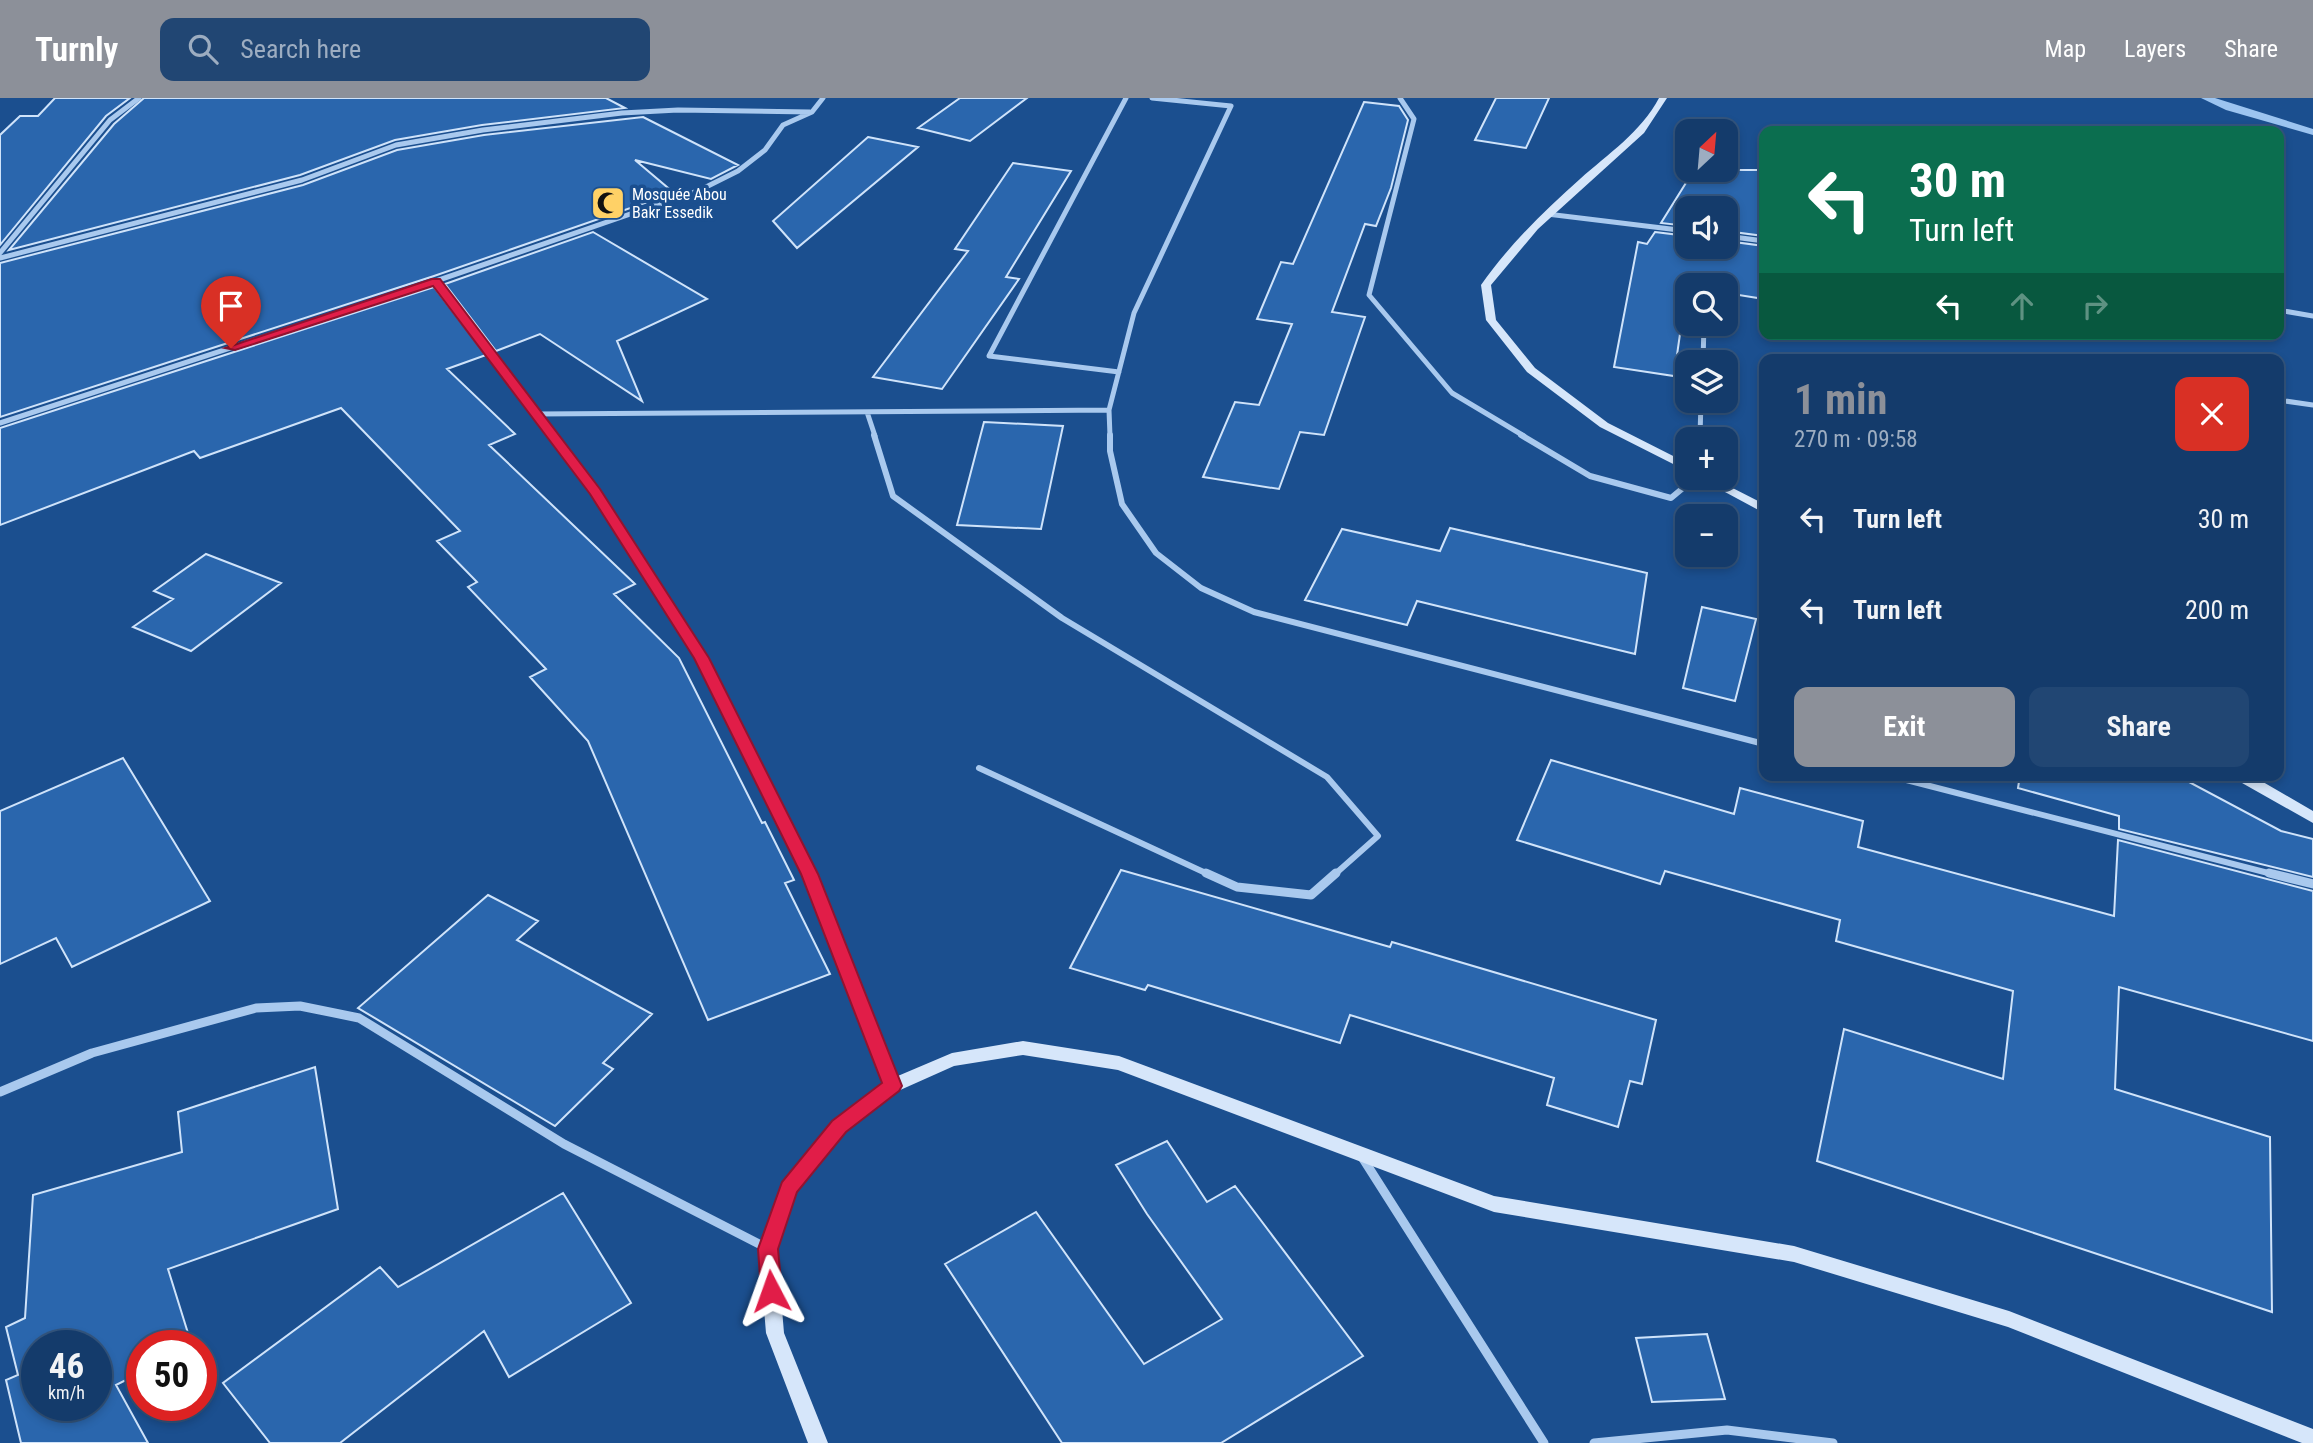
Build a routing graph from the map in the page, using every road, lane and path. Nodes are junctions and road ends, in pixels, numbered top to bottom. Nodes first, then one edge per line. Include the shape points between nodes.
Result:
1 (139, 98) edge
2 (823, 98) edge
3 (1126, 98) edge
4 (1152, 98) edge
5 (1399, 98) edge
6 (1663, 98) edge
7 (812, 112) junction
8 (1547, 214) junction
9 (1675, 230) edge
10 (1738, 238) edge
11 (1759, 240) edge
12 (0, 255) edge
13 (436, 281) junction
14 (2284, 311) edge
15 (2313, 316) edge
16 (1119, 372) junction
17 (2284, 401) edge
18 (2313, 405) edge
19 (1109, 410) junction
20 (867, 412) junction
21 (536, 414) junction
22 (0, 423) edge
23 (1675, 462) edge
24 (1681, 490) edge
25 (1728, 490) edge
26 (1759, 506) edge
27 (1759, 743) edge
28 (979, 768) dead end
29 (1910, 781) edge
30 (2250, 781) edge
31 (2313, 818) edge
32 (2313, 884) edge
33 (892, 1086) junction
34 (0, 1092) edge
35 (1361, 1156) junction
36 (768, 1249) junction
37 (2313, 1438) edge
38 (818, 1443) edge
39 (1544, 1443) edge
40 (1594, 1443) edge
41 (1833, 1443) edge

1 - 12 street via 110,120
2 - 7 street
3 - 16 street via 989,356
4 - 16 street via 1231,106 1134,313
5 - 24 street via 1414,119 1369,295 1452,393 1590,476 1671,498
6 - 8 main road via 1640,131
7 - 12 street via 622,113 396,145 302,180
7 - 13 street via 783,125 765,150 738,171 700,190
8 - 9 street
8 - 23 main road via 1507,254 1486,285 1491,320 1531,370 1604,425
10 - 11 street
13 - 21 street
13 - 22 street
14 - 15 street
16 - 19 street
17 - 18 street
19 - 20 street
19 - 27 street via 1110,451 1122,504 1156,553 1201,588 1254,612
20 - 21 street
20 - 28 street via 893,496 1062,618 1327,777 1378,836 1311,895 1237,887
21 - 33 street via 596,492 701,658 809,874
25 - 26 main road
29 - 32 street
30 - 31 main road
33 - 35 main road via 952,1060 1023,1048 1119,1063
33 - 36 main road via 839,1127 789,1188
34 - 36 street via 92,1053 256,1009 300,1006 359,1018 564,1144
35 - 37 main road via 1494,1204 1794,1254 2009,1319
35 - 39 street
36 - 38 main road via 775,1333
40 - 41 street via 1727,1430

